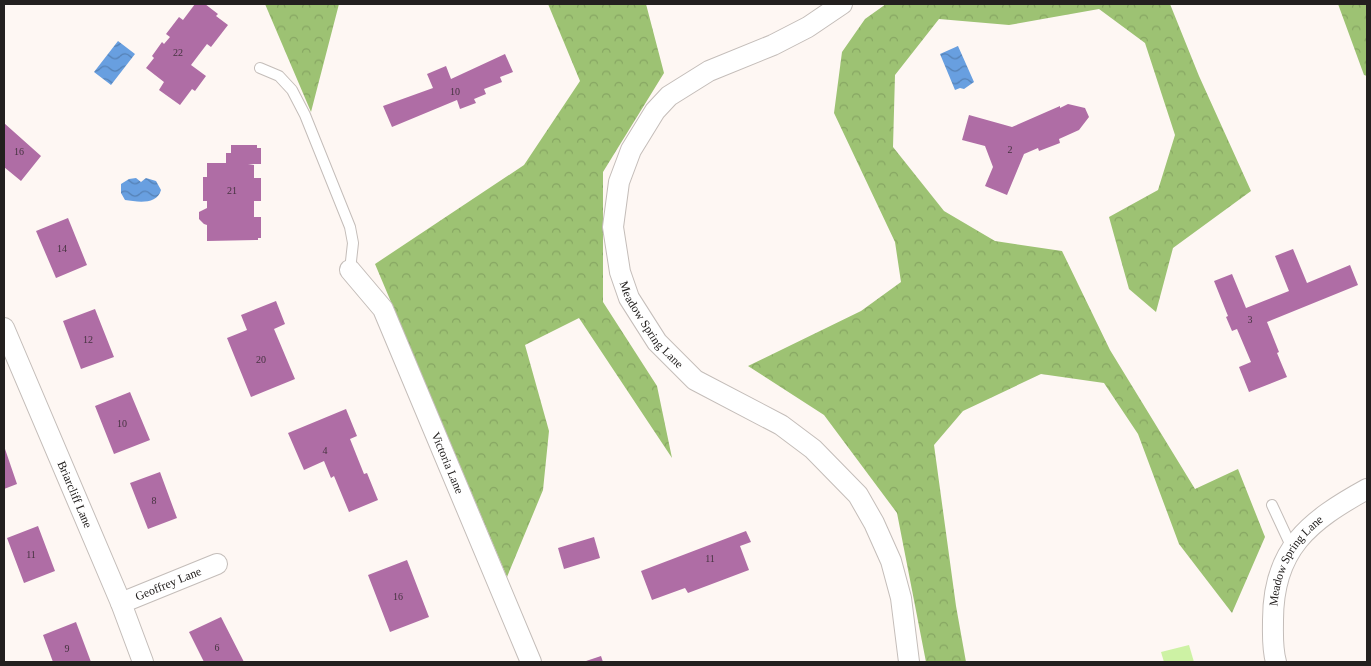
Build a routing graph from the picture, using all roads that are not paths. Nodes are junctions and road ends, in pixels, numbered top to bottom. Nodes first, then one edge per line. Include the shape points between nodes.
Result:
1 (842, 4) edge
2 (260, 68) dead end
3 (350, 270) joint
4 (4, 328) edge
5 (1367, 489) edge
6 (1272, 504) dead end
7 (1292, 548) junction
8 (217, 564) dead end
9 (120, 603) junction
10 (143, 662) edge
11 (531, 662) edge
12 (909, 662) edge
13 (1276, 662) edge

1 - 12 street, Meadow Spring Lane via 808,27 709,70 669,96 655,111 631,150 620,182 613,227 620,272 629,298 657,342 695,380 781,425 813,449 858,495 891,561 901,598
2 - 3 lane via 279,76 292,90 305,115 350,227
3 - 11 street, Victoria Lane via 383,309
4 - 9 street, Briarcliff Lane
5 - 7 street, Meadow Spring Lane via 1313,523
6 - 7 lane
7 - 13 street, Meadow Spring Lane via 1281,567 1273,602
8 - 9 street, Geoffrey Lane
9 - 10 street, Briarcliff Lane

